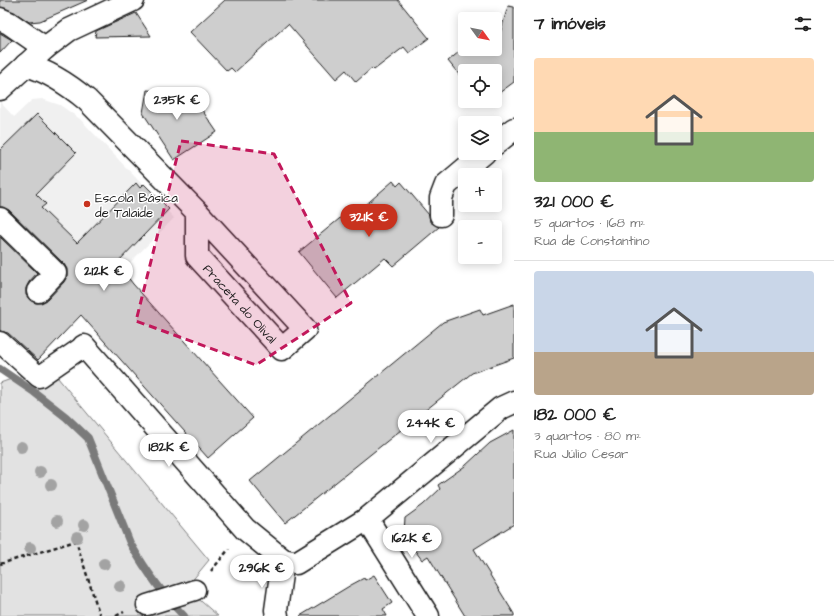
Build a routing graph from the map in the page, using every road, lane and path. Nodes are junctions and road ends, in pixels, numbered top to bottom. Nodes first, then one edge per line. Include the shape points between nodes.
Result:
1 (132, 0) edge
2 (0, 19) edge
3 (45, 48) junction
4 (26, 65) junction
5 (0, 89) edge
6 (514, 129) edge
7 (502, 138) edge
8 (476, 160) edge
9 (197, 212) junction
10 (441, 215) dead end
11 (0, 219) edge
12 (38, 290) dead end
13 (0, 342) edge
14 (84, 346) joint
15 (514, 402) edge
16 (367, 519) junction
17 (245, 529) junction
18 (283, 560) junction
19 (0, 564) edge
20 (195, 590) joint
21 (147, 605) dead end
22 (100, 616) edge
23 (277, 616) edge
24 (428, 616) edge

1 - 3 street via 69,30
2 - 3 street
3 - 4 street
4 - 5 street
4 - 9 street, Praceta do Olival via 56,78 87,100
6 - 7 street
8 - 10 street via 446,185 441,198
9 - 9 street, Praceta do Olival via 306,329 282,349 197,256
11 - 12 street via 54,273
13 - 14 street via 39,378
14 - 17 street
15 - 16 street via 501,408
16 - 18 street via 296,563
16 - 24 street
17 - 18 street
17 - 20 path
18 - 23 street
19 - 22 path via 76,542
20 - 21 street

